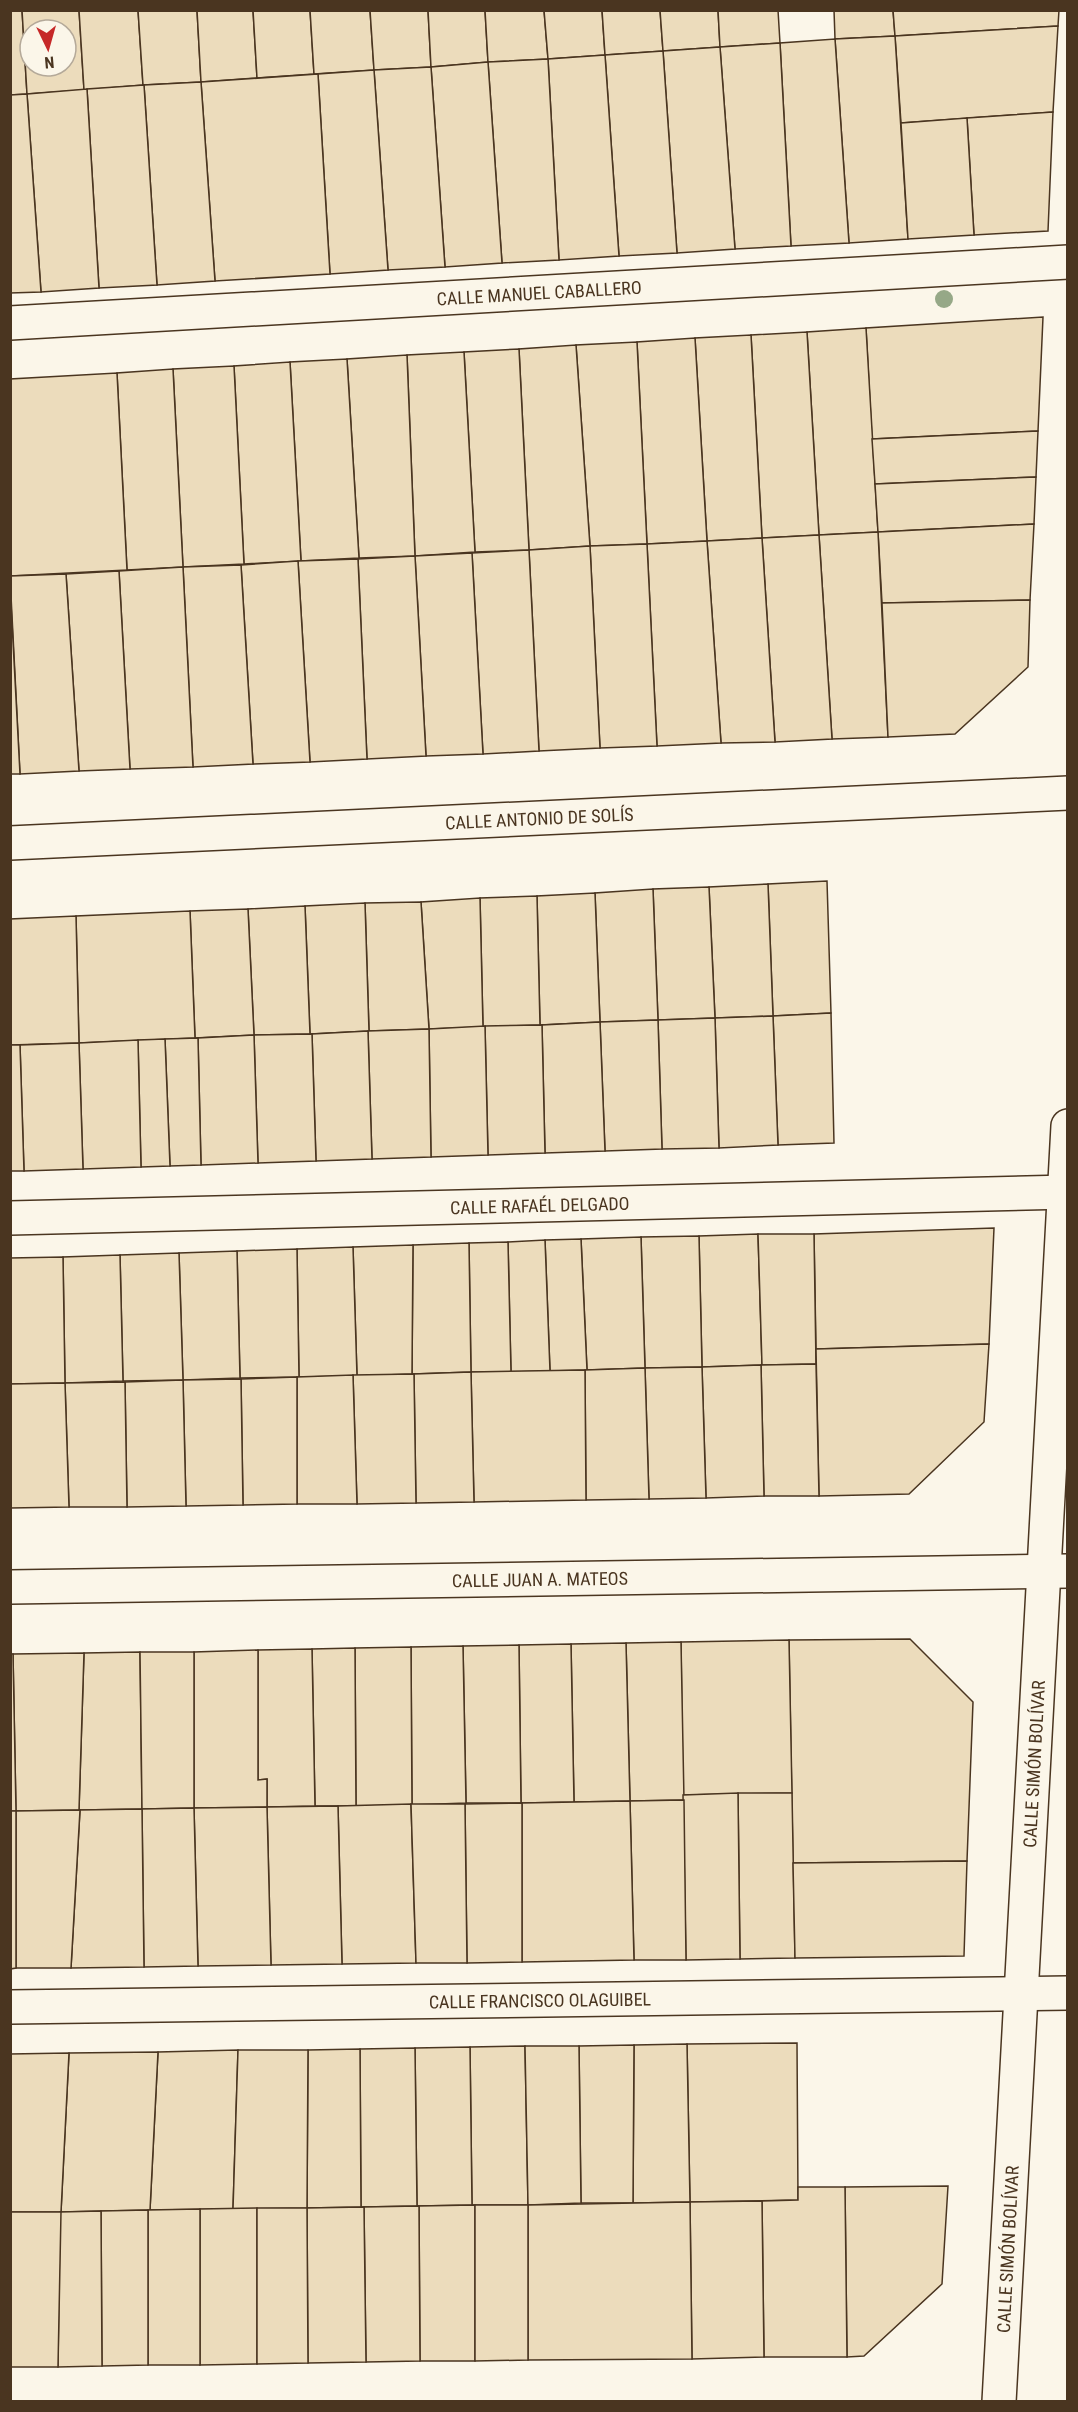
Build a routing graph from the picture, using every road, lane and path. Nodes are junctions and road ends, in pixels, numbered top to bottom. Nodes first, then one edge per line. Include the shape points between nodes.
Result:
1 (1068, 262) edge
2 (10, 323) edge
3 (1068, 793) edge
4 (10, 843) edge
5 (1068, 1126) edge
6 (1066, 1192) edge
7 (10, 1218) edge
8 (1055, 1572) edge
9 (10, 1587) edge
10 (1020, 1993) junction
11 (1068, 1993) edge
12 (10, 2007) edge
13 (999, 2402) edge

1 - 2 street, CALLE MANUEL CABALLERO
3 - 4 street, CALLE ANTONIO DE SOLÍS
5 - 6 street, CALLE SIMÓN BOLÍVAR
6 - 7 street, CALLE RAFAÉL DELGADO
6 - 8 street, CALLE SIMÓN BOLÍVAR
8 - 9 street, CALLE JUAN A. MATEOS
8 - 10 street, CALLE SIMÓN BOLÍVAR
10 - 11 street, CALLE FRANCISCO OLAGUIBEL
10 - 12 street, CALLE FRANCISCO OLAGUIBEL
10 - 13 street, CALLE SIMÓN BOLÍVAR

